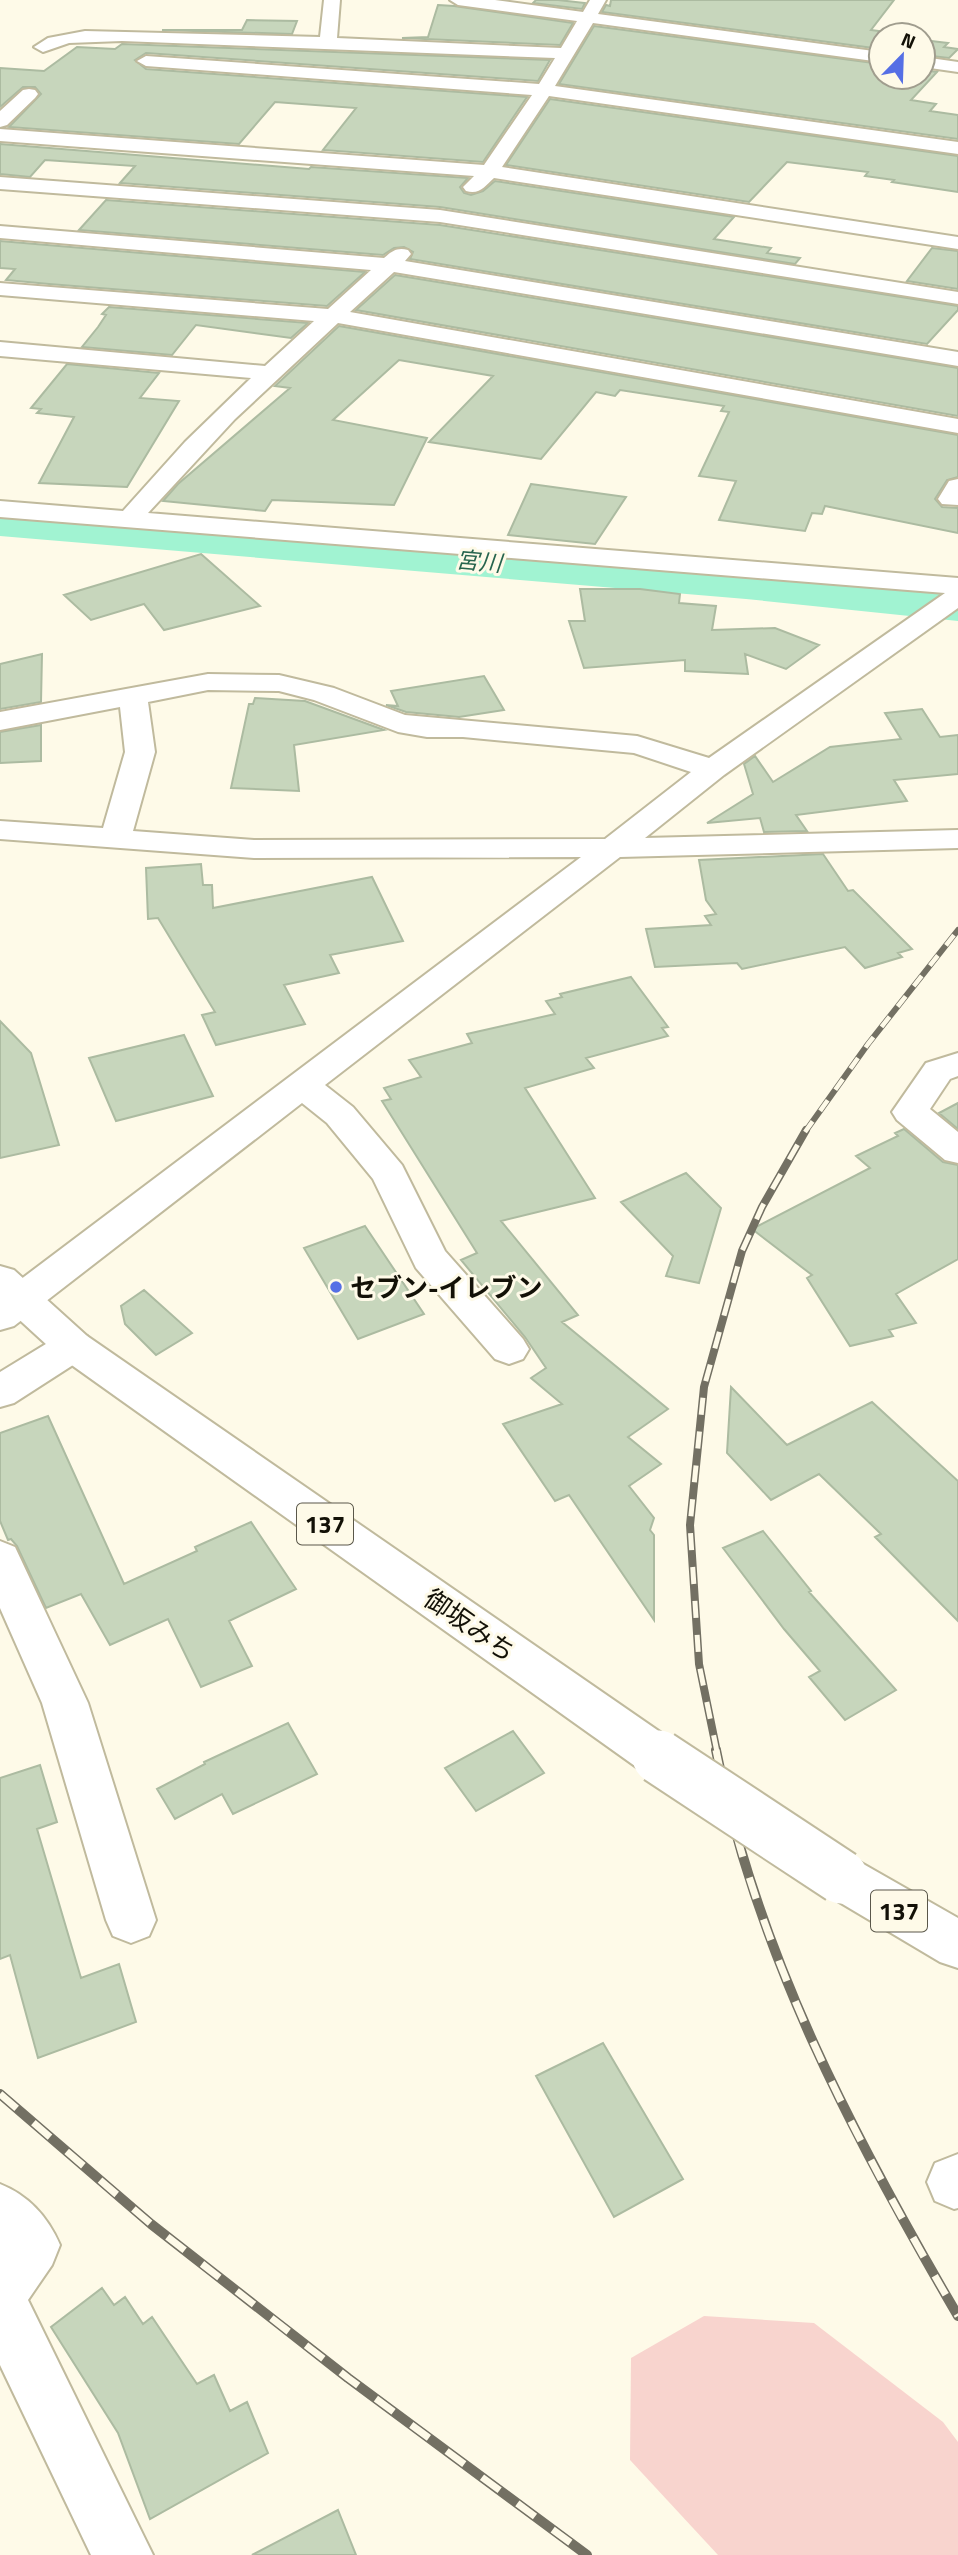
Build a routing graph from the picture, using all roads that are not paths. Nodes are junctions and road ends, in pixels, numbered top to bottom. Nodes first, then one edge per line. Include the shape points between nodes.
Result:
1 (332, 0) edge
2 (458, 0) edge
3 (593, 9) edge
4 (328, 41) junction
5 (43, 47) dead end
6 (565, 53) junction
7 (867, 55) edge
8 (146, 61) dead end
9 (937, 64) edge
10 (958, 67) edge
11 (544, 90) junction
12 (29, 94) dead end
13 (0, 121) edge
14 (0, 135) edge
15 (958, 148) edge
16 (490, 171) junction
17 (0, 183) edge
18 (440, 216) junction
19 (0, 232) edge
20 (958, 243) edge
21 (389, 265) junction
22 (0, 289) edge
23 (958, 298) edge
24 (332, 316) junction
25 (0, 349) edge
26 (958, 359) edge
27 (267, 373) junction
28 (958, 426) edge
29 (0, 509) edge
30 (130, 519) junction
31 (958, 586) edge
32 (958, 596) edge
33 (133, 695) junction
34 (0, 721) edge
35 (713, 769) junction
36 (0, 830) edge
37 (115, 839) junction
38 (958, 839) edge
39 (612, 848) junction
40 (958, 1063) edge
41 (302, 1085) junction
42 (958, 1151) edge
43 (8, 1299) edge
44 (73, 1346) junction
45 (509, 1349) dead end
46 (0, 1392) edge
47 (0, 1559) edge
48 (131, 1920) dead end
49 (958, 1945) edge
50 (0, 2211) edge
51 (0, 2293) edge
52 (0, 2304) edge
53 (123, 2555) edge

1 - 4 main road
2 - 3 main road
3 - 6 main road
3 - 7 main road
4 - 5 main road via 87,37 52,40
4 - 6 main road
6 - 11 main road
8 - 11 main road
9 - 10 main road
11 - 15 main road
11 - 16 main road
12 - 13 main road
14 - 16 main road
16 - 18 main road
16 - 20 main road
17 - 18 main road
18 - 21 main road
18 - 23 main road
19 - 21 main road
21 - 24 main road
21 - 26 main road
22 - 24 main road
24 - 27 main road
24 - 28 main road
25 - 27 main road
27 - 30 main road via 172,468
29 - 30 main road
30 - 31 main road
32 - 35 main road
33 - 34 main road
33 - 35 main road via 208,682 279,683 324,694 398,723 637,745
33 - 37 main road via 140,752
35 - 39 main road
36 - 37 main road
37 - 39 main road via 254,849
38 - 39 main road
39 - 41 main road
40 - 42 main road via 938,1071 910,1112
41 - 43 main road
41 - 45 main road via 362,1139 389,1174 429,1258
43 - 44 main road, 御坂みち / 137
44 - 46 main road
44 - 49 main road, 御坂みち / 137, bridge via 659,1756 841,1877
47 - 48 main road via 65,1703
50 - 51 main road via 32,2245
52 - 53 main road

